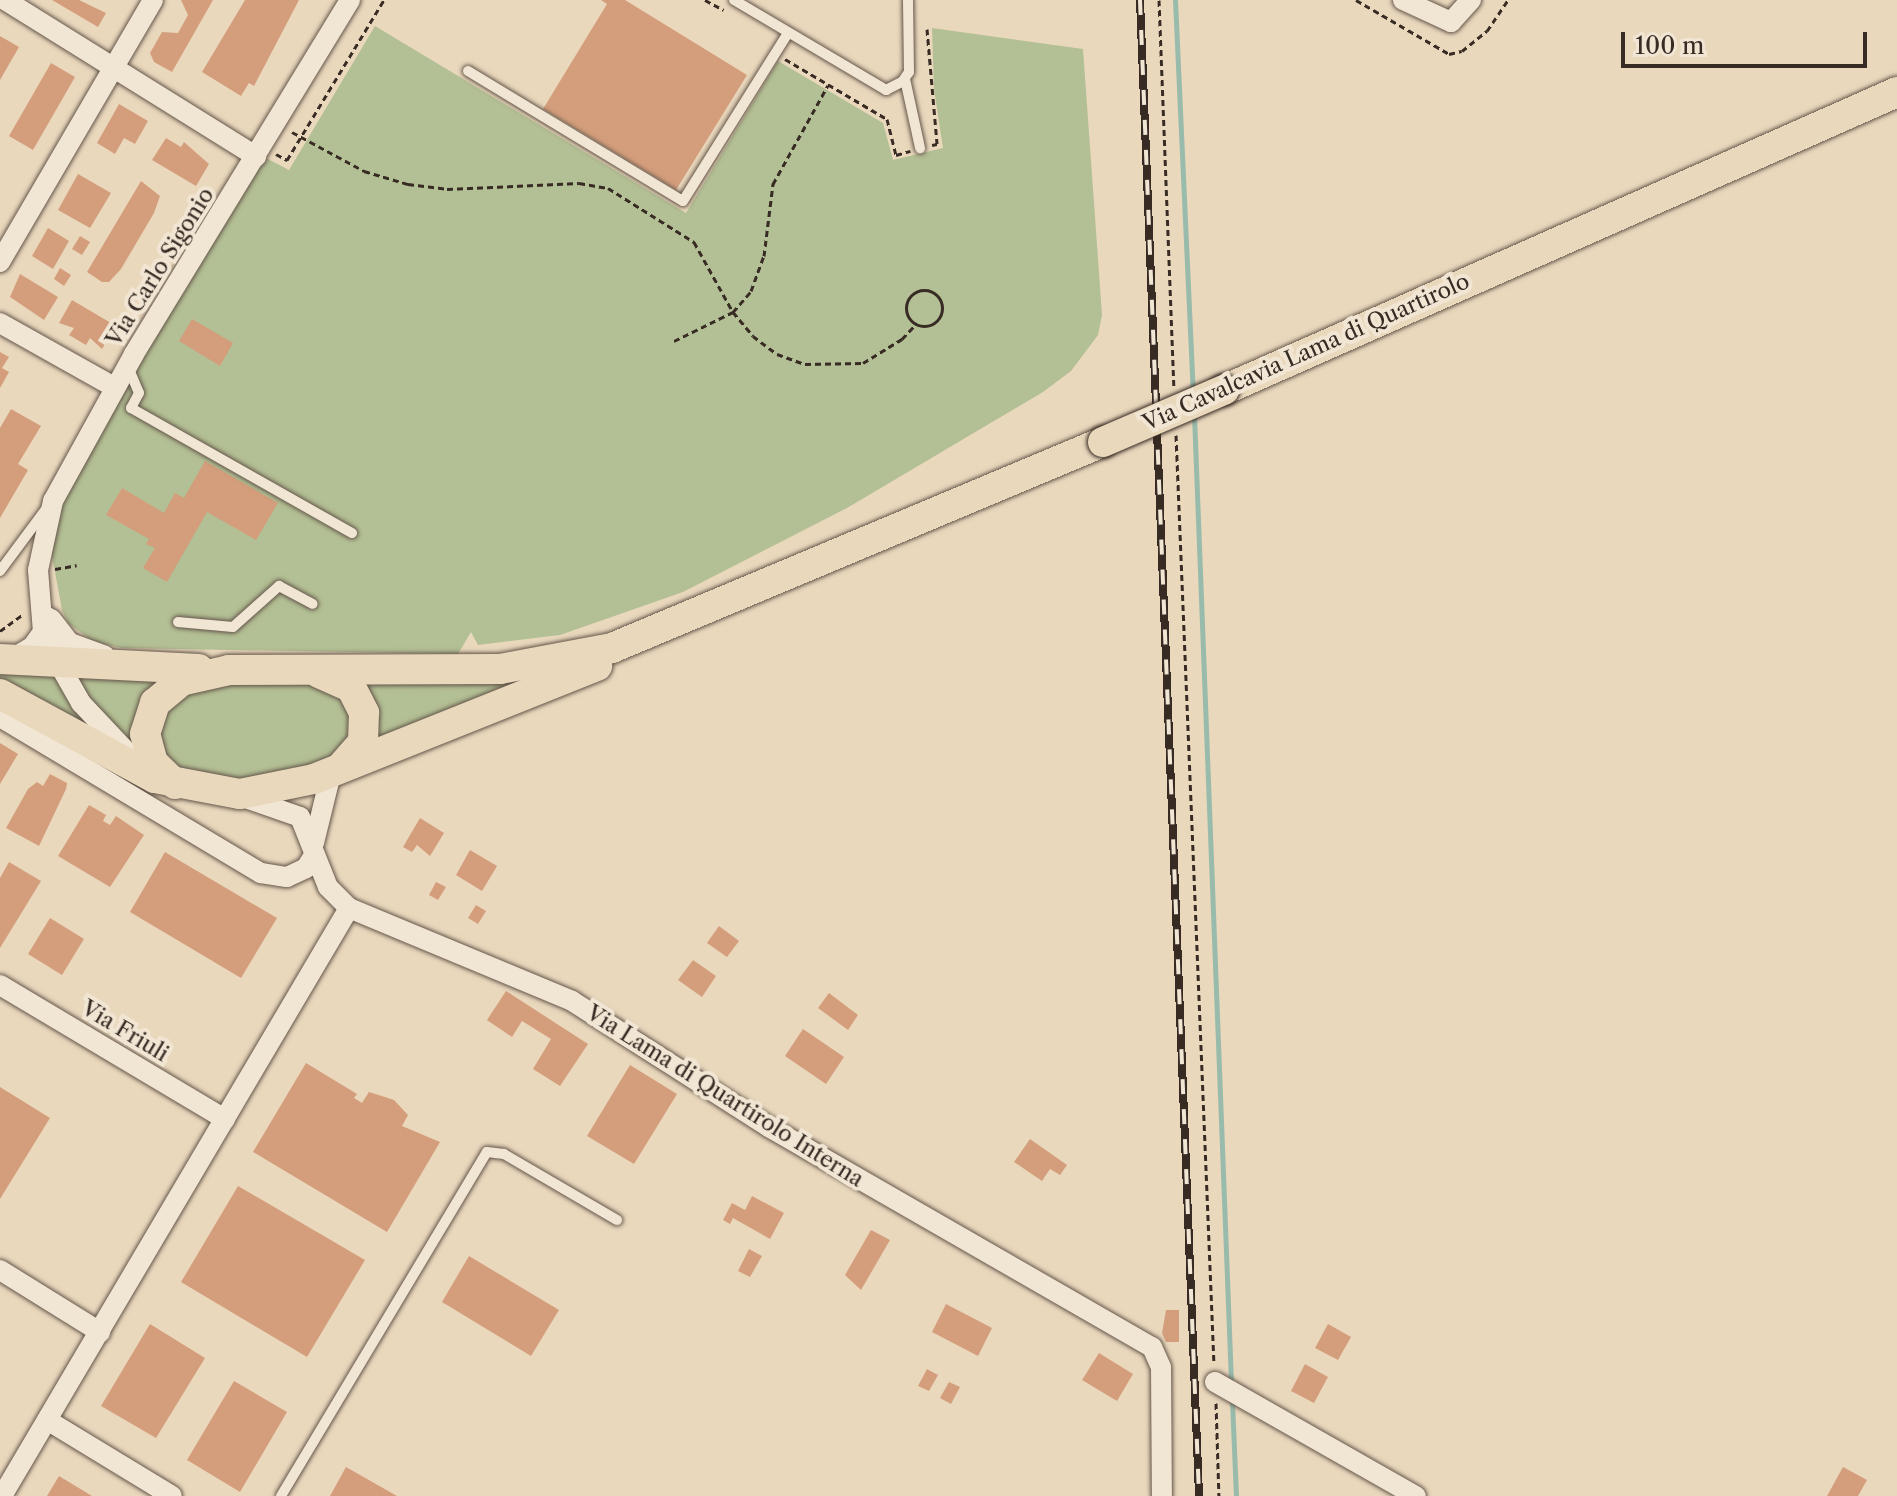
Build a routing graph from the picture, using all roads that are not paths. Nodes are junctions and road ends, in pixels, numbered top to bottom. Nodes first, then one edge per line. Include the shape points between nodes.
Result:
1 (5, 0) edge
2 (153, 0) edge
3 (350, 0) edge
4 (734, 0) edge
5 (908, 0) edge
6 (1403, 0) edge
7 (1471, 0) edge
8 (788, 33) junction
9 (114, 67) junction
10 (468, 71) dead end
11 (905, 79) junction
12 (1897, 92) edge
13 (920, 148) dead end
14 (260, 151) junction
15 (0, 262) edge
16 (0, 323) edge
17 (128, 365) junction
18 (114, 387) junction
19 (53, 501) junction
20 (352, 533) dead end
21 (0, 571) edge
22 (33, 602) junction
23 (313, 604) dead end
24 (713, 608) junction
25 (178, 622) dead end
26 (4, 660) edge
27 (60, 666) junction
28 (220, 670) junction
29 (309, 672) junction
30 (0, 694) edge
31 (0, 717) edge
32 (333, 771) junction
33 (175, 784) junction
34 (225, 793) junction
35 (313, 852) junction
36 (349, 908) junction
37 (0, 985) edge
38 (225, 1119) junction
39 (617, 1220) dead end
40 (0, 1270) edge
41 (100, 1332) junction
42 (1215, 1382) road end
43 (47, 1420) junction
44 (2, 1496) edge
45 (172, 1496) edge
46 (281, 1496) edge
47 (1162, 1496) edge
48 (1416, 1496) edge

1 - 9 street
2 - 9 street
3 - 14 street, Via Carlo Sigonio
4 - 8 lane
5 - 11 lane
6 - 7 street via 1451,22
8 - 10 lane via 683,201
8 - 11 lane via 886,90
9 - 14 street
9 - 15 street
11 - 13 lane
12 - 24 main road, Via Cavalcavia Lama di Quartirolo, bridge via 1224,390
14 - 17 street, Via Carlo Sigonio
16 - 18 street
17 - 18 street, Via Carlo Sigonio
17 - 20 lane via 139,393 131,408
18 - 19 street, Via Carlo Sigonio
19 - 21 lane
19 - 22 street, Via Carlo Sigonio via 45,570
22 - 26 street via 41,636
22 - 27 street
22 - 28 street via 83,650 187,661
23 - 25 lane via 279,586 233,627
24 - 29 main road, Via Cavalcavia Lama di Quartirolo via 612,648 554,662 500,669
24 - 32 main road, Via Cavalcavia Lama di Quartirolo via 664,637 570,678
26 - 27 main road
27 - 28 main road
27 - 33 street via 106,734
28 - 29 main road, Via Cavalcavia Lama di Quartirolo
28 - 33 main road, Via Cavalcavia Lama di Quartirolo via 169,687 152,709 145,734 150,756
29 - 32 main road, Via Cavalcavia Lama di Quartirolo via 346,684 364,713 360,748
30 - 33 main road via 134,769
31 - 35 street via 261,873 287,877 306,868
32 - 34 main road, Via Cavalcavia Lama di Quartirolo via 277,789
32 - 35 street
33 - 34 main road, Via Cavalcavia Lama di Quartirolo
34 - 35 street, Via Lama di Quartirolo Interna via 292,811 307,827
35 - 36 street, Via Lama di Quartirolo Interna via 328,887
36 - 38 street
36 - 47 street, Via Lama di Quartirolo Interna via 572,1001 769,1127 1152,1347 1161,1367
37 - 38 street, Via Friuli
38 - 41 street
39 - 46 lane via 504,1154 487,1152
40 - 41 street
41 - 43 street
42 - 48 street
43 - 44 street
43 - 45 street

